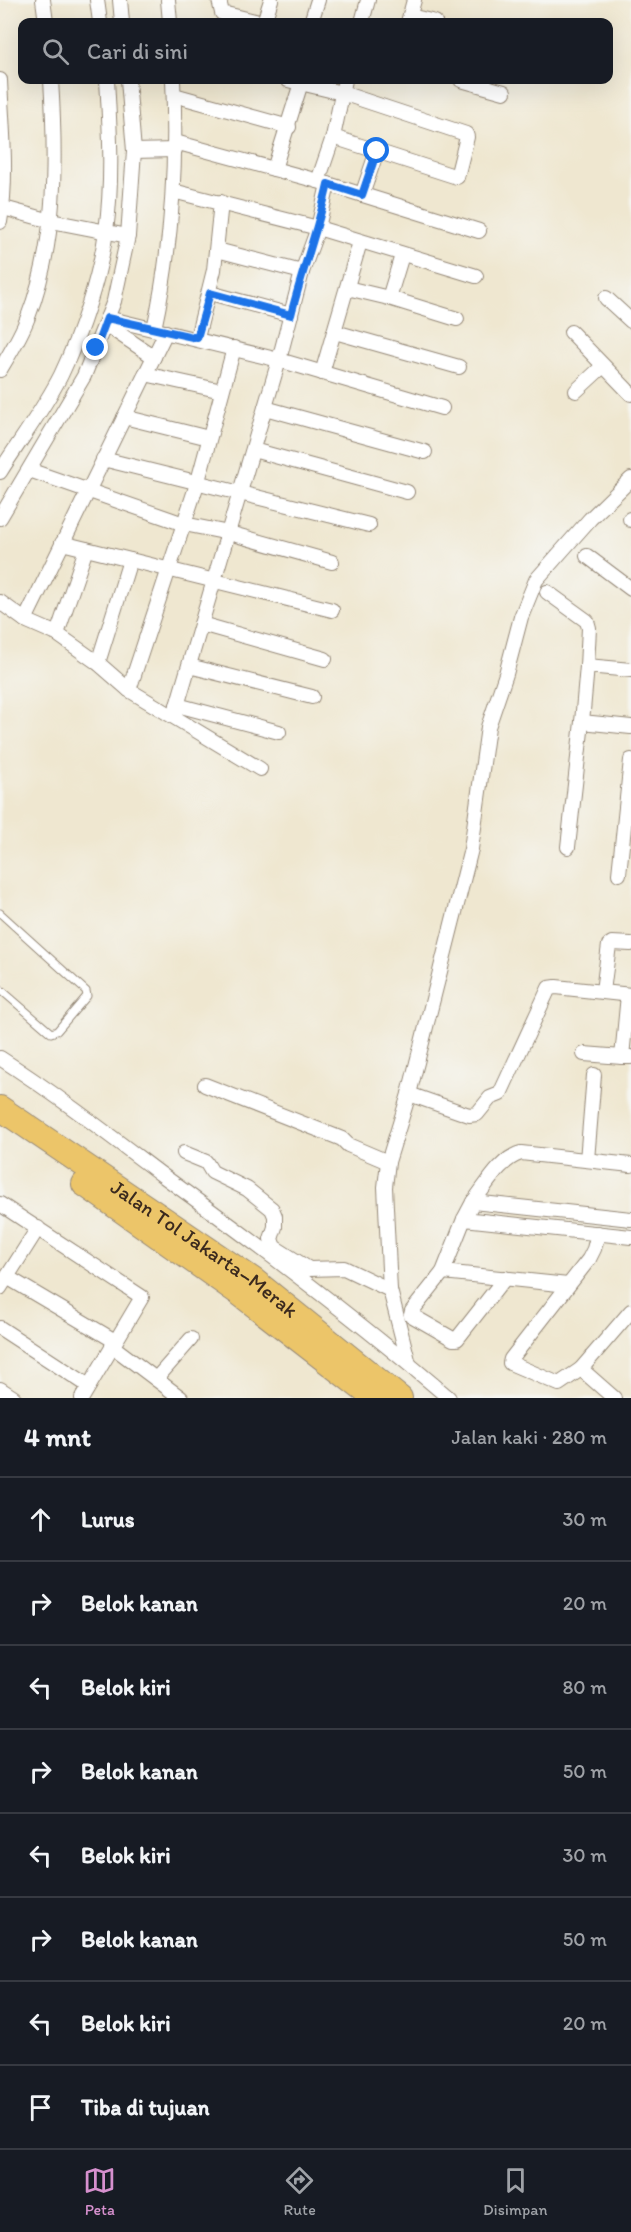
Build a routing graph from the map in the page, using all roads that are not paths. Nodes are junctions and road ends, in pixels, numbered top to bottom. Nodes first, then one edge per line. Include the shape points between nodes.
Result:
1 (43, 0) edge
2 (97, 0) edge
3 (120, 0) edge
4 (168, 0) edge
5 (271, 0) edge
6 (318, 0) edge
7 (368, 0) edge
8 (414, 0) edge
9 (220, 3) edge
10 (45, 18) edge
11 (99, 18) edge
12 (122, 18) edge
13 (170, 18) edge
14 (241, 18) edge
15 (265, 18) edge
16 (312, 18) edge
17 (363, 18) edge
18 (410, 18) edge
19 (0, 80) edge
20 (51, 84) edge
21 (107, 84) edge
22 (128, 84) edge
23 (173, 84) edge
24 (295, 84) edge
25 (320, 84) edge
26 (475, 84) edge
27 (344, 86) edge
28 (504, 92) dead end
29 (174, 95) junction
30 (1, 106) edge
31 (289, 127) junction
32 (333, 137) junction
33 (175, 146) junction
34 (134, 151) junction
35 (377, 151) junction
36 (2, 156) edge
37 (274, 169) junction
38 (323, 183) junction
39 (173, 190) junction
40 (362, 195) junction
41 (221, 202) junction
42 (1, 212) edge
43 (51, 220) junction
44 (318, 228) junction
45 (479, 231) dead end
46 (117, 234) junction
47 (360, 242) junction
48 (217, 250) junction
49 (402, 255) junction
50 (302, 272) junction
51 (476, 276) dead end
52 (347, 288) junction
53 (210, 293) junction
54 (389, 298) junction
55 (606, 298) dead end
56 (291, 315) junction
57 (457, 319) dead end
58 (106, 321) junction
59 (631, 321) edge
60 (160, 331) junction
61 (335, 332) junction
62 (571, 332) dead end
63 (197, 338) junction
64 (234, 348) junction
65 (153, 357) junction
66 (279, 360) junction
67 (603, 366) junction
68 (459, 367) dead end
69 (0, 370) edge
70 (322, 373) junction
71 (145, 374) junction
72 (222, 391) junction
73 (576, 391) dead end
74 (631, 394) edge
75 (265, 408) junction
76 (442, 408) dead end
77 (124, 417) junction
78 (209, 438) junction
79 (253, 450) junction
80 (425, 452) dead end
81 (103, 459) junction
82 (29, 470) junction
83 (0, 472) edge
84 (631, 479) edge
85 (198, 481) junction
86 (87, 490) junction
87 (241, 492) junction
88 (407, 492) dead end
89 (0, 518) edge
90 (184, 524) junction
91 (369, 525) dead end
92 (229, 533) junction
93 (62, 543) junction
94 (86, 549) junction
95 (587, 556) dead end
96 (130, 560) junction
97 (332, 562) dead end
98 (631, 589) edge
99 (547, 592) dead end
100 (0, 602) edge
101 (332, 610) dead end
102 (25, 620) junction
103 (201, 624) junction
104 (57, 634) junction
105 (324, 659) dead end
106 (98, 663) junction
107 (189, 666) junction
108 (587, 666) junction
109 (631, 670) edge
110 (129, 690) junction
111 (312, 697) dead end
112 (176, 710) junction
113 (582, 722) junction
114 (631, 727) edge
115 (279, 732) dead end
116 (631, 760) edge
117 (260, 768) dead end
118 (568, 847) dead end
119 (619, 874) dead end
120 (0, 913) edge
121 (631, 944) edge
122 (0, 989) edge
123 (603, 992) junction
124 (630, 995) edge
125 (584, 1054) dead end
126 (626, 1057) edge
127 (0, 1058) edge
128 (594, 1075) dead end
129 (205, 1085) dead end
130 (409, 1094) junction
131 (0, 1108) edge
132 (0, 1126) edge
133 (184, 1153) dead end
134 (587, 1160) junction
135 (388, 1162) junction
136 (631, 1165) edge
137 (0, 1203) edge
138 (473, 1203) junction
139 (464, 1219) junction
140 (631, 1219) edge
141 (38, 1228) junction
142 (598, 1233) junction
143 (631, 1237) edge
144 (443, 1272) junction
145 (505, 1278) junction
146 (3, 1283) edge
147 (568, 1285) junction
148 (390, 1290) junction
149 (631, 1311) edge
150 (0, 1328) edge
151 (191, 1339) dead end
152 (113, 1344) junction
153 (409, 1364) junction
154 (582, 1369) junction
155 (156, 1379) junction
156 (0, 1389) edge
157 (85, 1392) edge
158 (14, 1398) edge
159 (181, 1398) edge
160 (374, 1398) edge
161 (400, 1398) edge
162 (449, 1398) edge
163 (614, 1398) edge

1 - 10 street
2 - 11 street
3 - 12 street
4 - 13 street
5 - 15 street
6 - 16 street
7 - 17 street
8 - 18 street
9 - 14 street via 223,14
19 - 30 street
20 - 43 street
21 - 46 street
22 - 34 street
23 - 29 street
24 - 31 street
25 - 27 street
26 - 28 street
27 - 32 street
27 - 35 street via 467,135 457,177
29 - 31 street
29 - 33 street
30 - 36 street
31 - 37 street
32 - 35 street
32 - 38 street
33 - 34 street
33 - 37 street
33 - 39 street
34 - 46 street
35 - 40 street
36 - 42 street
37 - 38 street
38 - 40 street
38 - 44 street
39 - 41 street
39 - 60 street
40 - 45 street
41 - 44 street
41 - 48 street
42 - 43 street
43 - 46 street
43 - 69 street via 28,319
44 - 47 street
44 - 50 street
46 - 58 street via 119,283
46 - 83 street via 60,376
47 - 49 street
47 - 52 street
48 - 50 street
48 - 53 street
49 - 51 street
49 - 54 street
50 - 56 street
52 - 54 street
52 - 61 street
53 - 56 street
53 - 63 street
54 - 57 street
55 - 59 street
56 - 66 street
58 - 60 street
58 - 65 street
58 - 82 street via 84,376
60 - 63 street
60 - 65 street
61 - 68 street
61 - 70 street
62 - 67 street
63 - 64 street
64 - 66 street
64 - 72 street
65 - 71 street
66 - 70 street
66 - 75 street
67 - 73 street
67 - 74 street
70 - 76 street
71 - 72 street
71 - 77 street
72 - 78 street
75 - 79 street
75 - 80 street
77 - 78 street
77 - 81 street
78 - 85 street
79 - 87 street
79 - 88 street
81 - 85 street
81 - 86 street
82 - 86 street
82 - 89 street
84 - 130 street via 538,576 528,595 488,727 471,849
85 - 87 street
85 - 90 street
86 - 90 street
86 - 93 street
87 - 91 street
87 - 92 street
90 - 92 street
90 - 110 street
92 - 97 street
92 - 103 street
93 - 94 street
93 - 102 street
94 - 96 street
94 - 104 street
95 - 98 street
96 - 101 street
96 - 106 street
99 - 108 street via 587,621
100 - 102 street
102 - 104 street
103 - 105 street
103 - 107 street
104 - 106 street
106 - 110 street
107 - 111 street
107 - 112 street
108 - 109 street
108 - 113 street
110 - 112 street
112 - 115 street
112 - 117 street
113 - 114 street
113 - 118 street
116 - 119 street
120 - 122 lane via 87,996 51,1033
121 - 123 street via 610,944
123 - 124 street
123 - 130 street via 549,988 500,1094 490,1098 477,1114 469,1115
124 - 126 street
125 - 126 street
127 - 153 street via 265,1250
128 - 134 street
129 - 135 street via 332,1134
130 - 135 street
131 - 161 highway, Jalan Tol Jakarta–Merak via 255,1281
132 - 160 highway, Jalan Tol Jakarta–Merak via 240,1294
133 - 148 street via 206,1162 212,1172 267,1203 275,1216 271,1239 274,1247 309,1269 344,1268
134 - 136 street
134 - 138 street via 513,1155
135 - 148 street via 385,1187
137 - 141 street
138 - 139 street
138 - 140 street
139 - 142 street
139 - 144 street
141 - 146 street
141 - 152 street via 141,1296
142 - 143 street
142 - 147 street via 589,1260
144 - 145 street
144 - 145 street via 411,1315 453,1339 460,1336
145 - 147 street
146 - 152 street
147 - 154 street via 510,1363 559,1384
148 - 153 street
149 - 154 street
150 - 157 street
151 - 155 street
152 - 155 street
152 - 157 street
153 - 162 street
154 - 163 street
155 - 159 street
156 - 158 street

